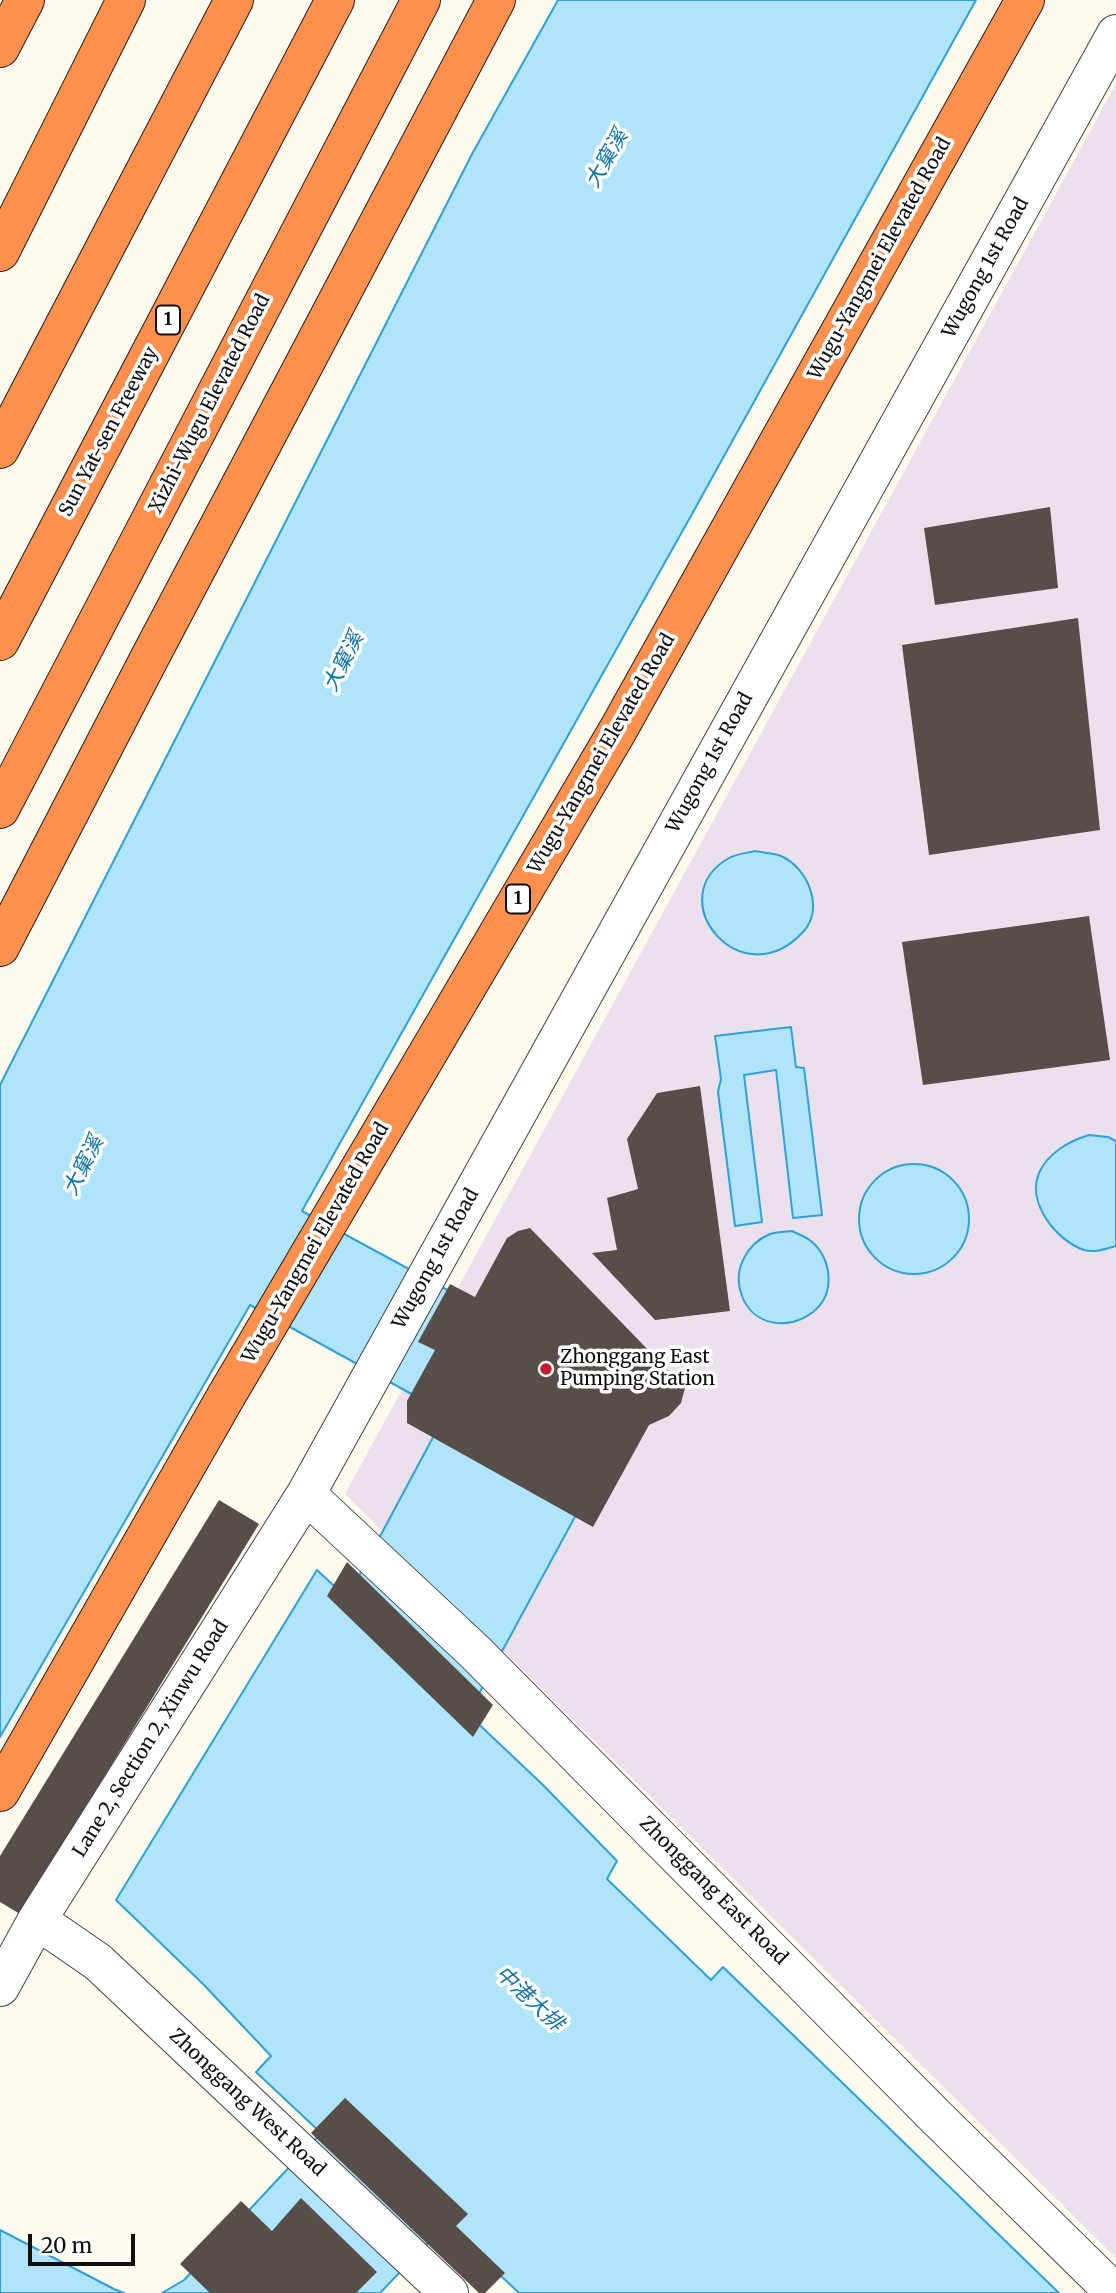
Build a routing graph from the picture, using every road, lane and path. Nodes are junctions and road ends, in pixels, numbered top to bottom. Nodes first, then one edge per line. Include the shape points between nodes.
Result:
1 (25, 0) edge
2 (126, 0) edge
3 (233, 0) edge
4 (335, 0) edge
5 (421, 0) edge
6 (496, 0) edge
7 (1025, 0) edge
8 (1112, 46) edge
9 (0, 48) edge
10 (0, 252) edge
11 (0, 449) edge
12 (0, 641) edge
13 (0, 809) edge
14 (0, 947) edge
15 (306, 1494) junction
16 (0, 1792) edge
17 (37, 1920) junction
18 (0, 1987) edge
19 (449, 2293) edge
20 (1115, 2293) edge

1 - 9 highway
2 - 10 highway
3 - 11 highway
4 - 12 highway, Sun Yat-sen Freeway / 1
5 - 13 highway, Xizhi-Wugu Elevated Road
6 - 14 highway
7 - 16 highway, Wugu-Yangmei Elevated Road / 1 via 618,730 225,1398
8 - 15 street, Wugong 1st Road
15 - 17 street, Lane 2, Section 2, Xinwu Road
15 - 20 street, Zhonggang East Road via 475,1652
17 - 18 street, Lane 2, Section 2, Xinwu Road
17 - 19 street, Zhonggang West Road via 99,1962

